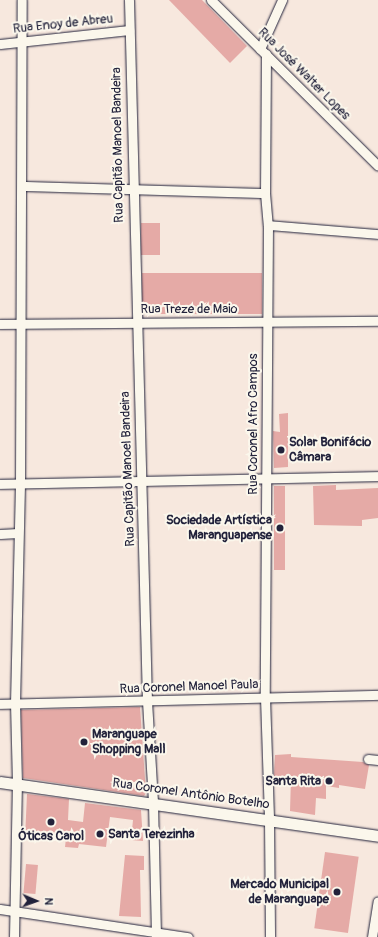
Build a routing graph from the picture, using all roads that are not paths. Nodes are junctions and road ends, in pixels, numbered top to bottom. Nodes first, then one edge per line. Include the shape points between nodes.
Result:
1 (22, 0) edge
2 (129, 0) edge
3 (211, 0) edge
4 (282, 0) edge
5 (129, 30) junction
6 (24, 42) junction
7 (0, 44) edge
8 (263, 52) junction
9 (378, 166) edge
10 (22, 186) junction
11 (132, 190) junction
12 (265, 192) junction
13 (268, 225) junction
14 (378, 234) edge
15 (137, 321) junction
16 (266, 322) junction
17 (378, 322) edge
18 (21, 323) junction
19 (0, 324) edge
20 (378, 476) edge
21 (266, 477) junction
22 (142, 479) junction
23 (20, 483) junction
24 (0, 484) edge
25 (0, 534) edge
26 (18, 534) junction
27 (378, 694) edge
28 (265, 697) junction
29 (146, 701) junction
30 (0, 704) edge
31 (15, 704) junction
32 (368, 759) dead end
33 (378, 760) edge
34 (0, 782) edge
35 (17, 784) junction
36 (153, 803) junction
37 (269, 819) junction
38 (378, 836) edge
39 (378, 901) edge
40 (0, 909) edge
41 (15, 912) junction
42 (156, 935) edge
43 (14, 937) edge
44 (188, 937) edge
45 (270, 937) edge
46 (372, 937) edge

1 - 6 street
2 - 5 street, Rua Capitão Manoel Bandeira
3 - 8 street, Rua José Walter Lopes
4 - 8 street
5 - 6 street, Rua Enoy de Abreu
5 - 11 street, Rua Capitão Manoel Bandeira
6 - 7 street, Rua Enoy de Abreu
6 - 10 street
8 - 9 street, Rua José Walter Lopes
8 - 12 street, Rua Coronel Afro Campos
10 - 11 street
10 - 18 street
11 - 12 street
11 - 15 street, Rua Capitão Manoel Bandeira
12 - 13 street, Rua Coronel Afro Campos
13 - 14 street
13 - 16 street, Rua Coronel Afro Campos
15 - 16 street, Rua Treze de Maio
15 - 18 street, Rua Treze de Maio
15 - 22 street, Rua Capitão Manoel Bandeira
16 - 17 street, Rua Treze de Maio
16 - 21 street, Rua Coronel Afro Campos
18 - 19 street, Rua Treze de Maio
18 - 23 street
20 - 21 street
21 - 22 street
21 - 28 street, Rua Coronel Afro Campos
22 - 23 street
22 - 29 street, Rua Capitão Manoel Bandeira
23 - 24 street
23 - 26 street
25 - 26 street
26 - 31 street
27 - 28 street, Rua Coronel Manoel Paula
28 - 29 street, Rua Coronel Manoel Paula
28 - 37 street, Rua Coronel Afro Campos
29 - 31 street, Rua Coronel Manoel Paula
29 - 36 street, Rua Capitão Manoel Bandeira
30 - 31 street, Rua Coronel Manoel Paula
31 - 35 street
32 - 33 street
34 - 35 street, Rua Coronel Antônio Botelho
35 - 36 street, Rua Coronel Antônio Botelho
35 - 41 street
36 - 37 street, Rua Coronel Antônio Botelho
36 - 42 street, Rua Capitão Manoel Bandeira
37 - 38 street, Rua Coronel Antônio Botelho
37 - 45 street, Rua Coronel Afro Campos
39 - 46 street
40 - 41 street
41 - 42 street
41 - 43 street
42 - 44 street

